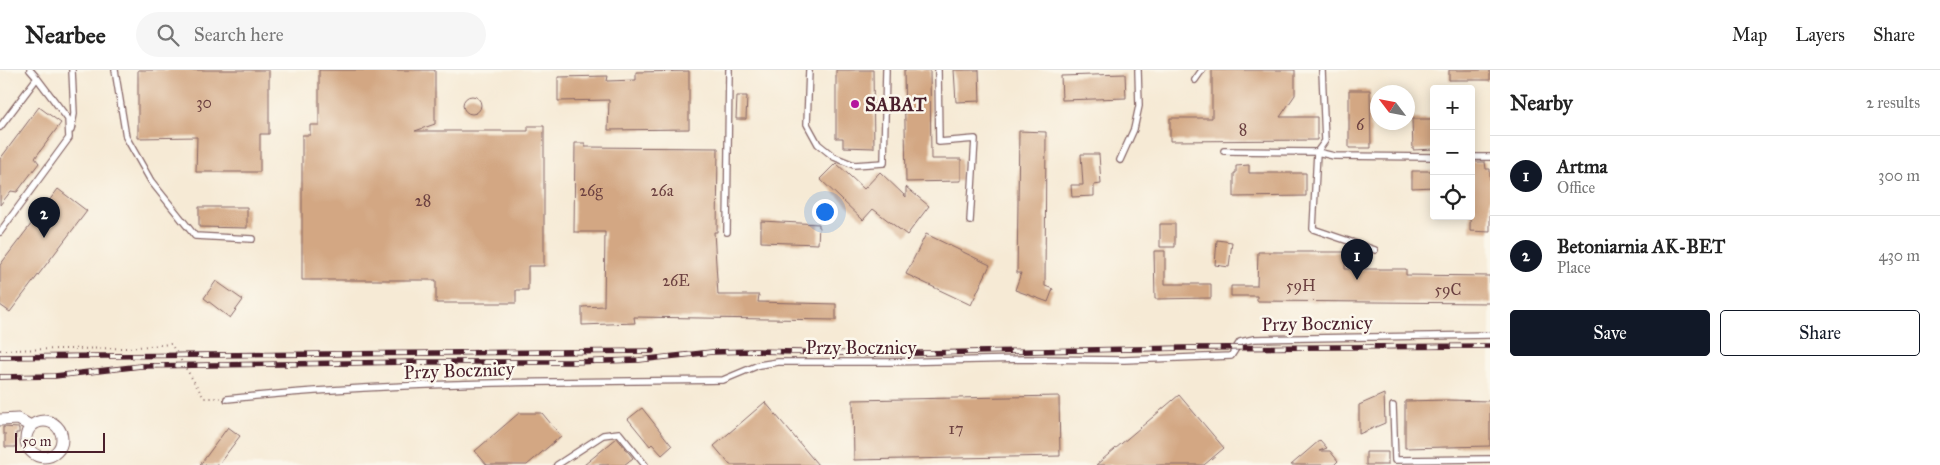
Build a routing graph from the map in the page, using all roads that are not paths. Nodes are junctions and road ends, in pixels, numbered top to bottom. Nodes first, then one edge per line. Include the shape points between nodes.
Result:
1 (30, 70) edge
2 (72, 70) edge
3 (116, 70) edge
4 (729, 70) edge
5 (809, 70) edge
6 (886, 70) edge
7 (938, 70) edge
8 (1138, 70) edge
9 (1202, 70) edge
10 (1322, 70) edge
11 (37, 78) junction
12 (1195, 80) dead end
13 (0, 127) edge
14 (69, 138) junction
15 (1224, 151) dead end
16 (1317, 152) junction
17 (1430, 156) edge
18 (1475, 157) edge
19 (1490, 157) edge
20 (1120, 160) dead end
21 (970, 221) dead end
22 (0, 232) edge
23 (727, 232) dead end
24 (252, 239) dead end
25 (1375, 250) dead end
26 (1490, 335) edge
27 (227, 399) road end
28 (1393, 406) dead end
29 (0, 420) edge
30 (31, 426) dead end
31 (1490, 459) edge
32 (558, 465) edge
33 (645, 465) edge

1 - 11 lane
2 - 14 lane via 74,114
3 - 24 lane via 126,137 156,188 195,236
4 - 23 lane
5 - 6 lane via 807,124 818,144 834,157 854,165 884,162
7 - 21 lane via 939,142 975,139
8 - 20 lane via 1139,106 1134,129
9 - 12 lane
10 - 16 lane via 1325,141
11 - 13 lane
11 - 14 lane via 68,119
14 - 22 lane
15 - 16 lane
16 - 17 lane via 1334,156
16 - 25 lane via 1313,229
18 - 19 lane
26 - 27 lane, Przy Bocznicy via 1254,339 1240,342 1231,356 1124,360 778,362 759,365 723,380 439,385
28 - 31 lane via 1396,460
29 - 30 street via 18,419
32 - 33 lane via 603,434 619,433

